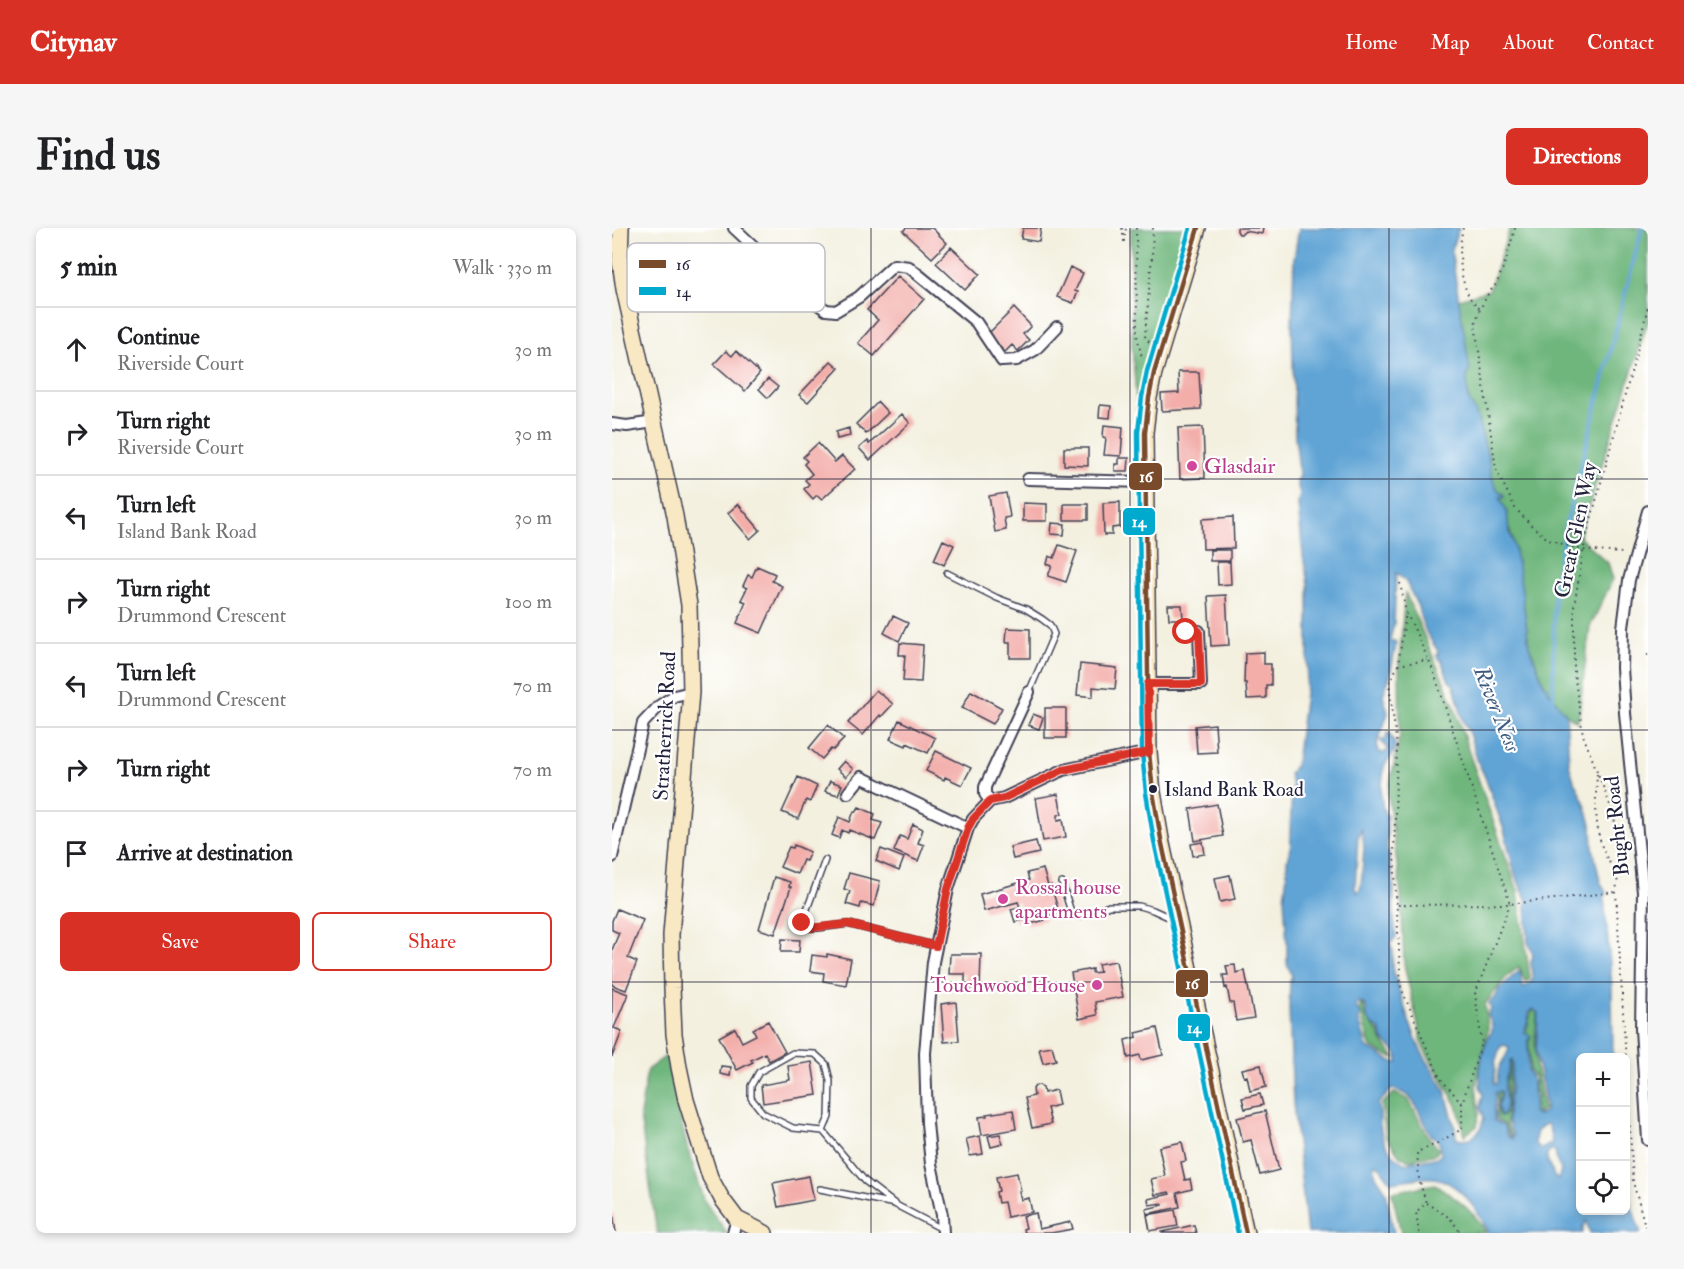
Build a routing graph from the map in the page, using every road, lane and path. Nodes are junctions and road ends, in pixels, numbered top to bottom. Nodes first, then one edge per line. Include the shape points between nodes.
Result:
1 (621, 228) edge
2 (734, 228) edge
3 (1136, 228) edge
4 (1153, 228) edge
5 (1198, 228) edge
6 (1463, 228) edge
7 (1515, 228) edge
8 (750, 243) edge
9 (627, 302) edge
10 (1648, 307) edge
11 (825, 309) edge
12 (1480, 309) junction
13 (629, 312) edge
14 (1057, 327) dead end
15 (1157, 364) junction
16 (654, 422) junction
17 (612, 424) edge
18 (1028, 479) dead end
19 (1145, 482) junction
20 (1648, 511) edge
21 (1583, 549) junction
22 (1635, 556) junction
23 (947, 573) dead end
24 (1400, 583) dead end
25 (1406, 613) junction
26 (1186, 632) dead end
27 (1428, 660) junction
28 (1398, 665) junction
29 (1148, 684) junction
30 (691, 692) junction
31 (1029, 692) joint
32 (1149, 752) junction
33 (1597, 771) junction
34 (848, 793) dead end
35 (990, 801) junction
36 (968, 828) junction
37 (612, 857) edge
38 (825, 860) dead end
39 (1619, 873) junction
40 (1062, 883) dead end
41 (1645, 892) edge
42 (1614, 893) junction
43 (1510, 904) junction
44 (1397, 905) junction
45 (1179, 922) junction
46 (936, 946) junction
47 (1462, 1103) junction
48 (823, 1131) junction
49 (1648, 1140) edge
50 (820, 1189) dead end
51 (1426, 1203) junction
52 (896, 1205) junction
53 (735, 1226) edge
54 (943, 1231) edge
55 (765, 1233) edge
56 (1246, 1233) edge
57 (1419, 1233) edge
58 (1461, 1233) edge
59 (1647, 1233) edge

1 - 9 street, Stratherrick Road via 620,261
2 - 8 street
3 - 15 path via 1137,335 1142,354
4 - 15 path via 1145,336
5 - 15 street
6 - 12 path via 1462,277
7 - 12 path via 1497,283
10 - 21 path, Great Glen Way
11 - 14 street via 836,311 859,297 894,265 909,267 976,322 1002,362 1017,360 1035,350
12 - 21 path via 1475,324 1496,469 1515,508 1532,526 1549,540
13 - 16 street, Stratherrick Road
15 - 19 street via 1145,433
16 - 17 street
16 - 30 street, Stratherrick Road via 689,605
18 - 19 street
19 - 29 street
20 - 22 street, Bught Road
21 - 22 path
21 - 33 path, Great Glen Way via 1574,606 1574,673 1583,735
22 - 41 street, Bught Road via 1623,628 1622,668
23 - 31 lane via 1026,609 1050,625 1054,634
24 - 25 path
25 - 27 path
25 - 28 path
26 - 29 street via 1199,631 1201,684
27 - 28 path
27 - 43 path
28 - 44 path via 1389,684 1397,746
29 - 32 street
30 - 37 street via 674,696 643,723
30 - 53 street, Stratherrick Road via 671,935 674,1034 686,1100 710,1178
31 - 35 street via 985,787
32 - 35 street via 1063,770
32 - 45 street via 1153,792
33 - 39 path, Great Glen Way via 1614,815
33 - 39 path via 1595,801 1601,844 1605,857
34 - 36 street via 861,777
35 - 36 street
36 - 46 street via 948,889
38 - 46 lane via 802,923 806,928 848,924
39 - 42 path, Great Glen Way
40 - 45 lane via 1071,912 1077,916 1109,906 1139,906
41 - 49 street, Bught Road via 1641,1029
42 - 43 path
42 - 59 path, Great Glen Way via 1633,1182
43 - 44 path
43 - 47 path via 1475,994 1482,1043
44 - 47 path via 1401,988 1440,1078
45 - 56 street
46 - 54 street via 925,1053 931,1164
47 - 51 path via 1461,1129 1418,1152 1419,1179
48 - 48 lane via 794,1128 763,1113 752,1098 751,1086 759,1072 794,1053 815,1054 826,1064 830,1081 829,1117
48 - 52 lane via 865,1181
50 - 52 lane
51 - 57 path via 1416,1212
51 - 58 path via 1450,1218
52 - 54 lane
53 - 55 street

